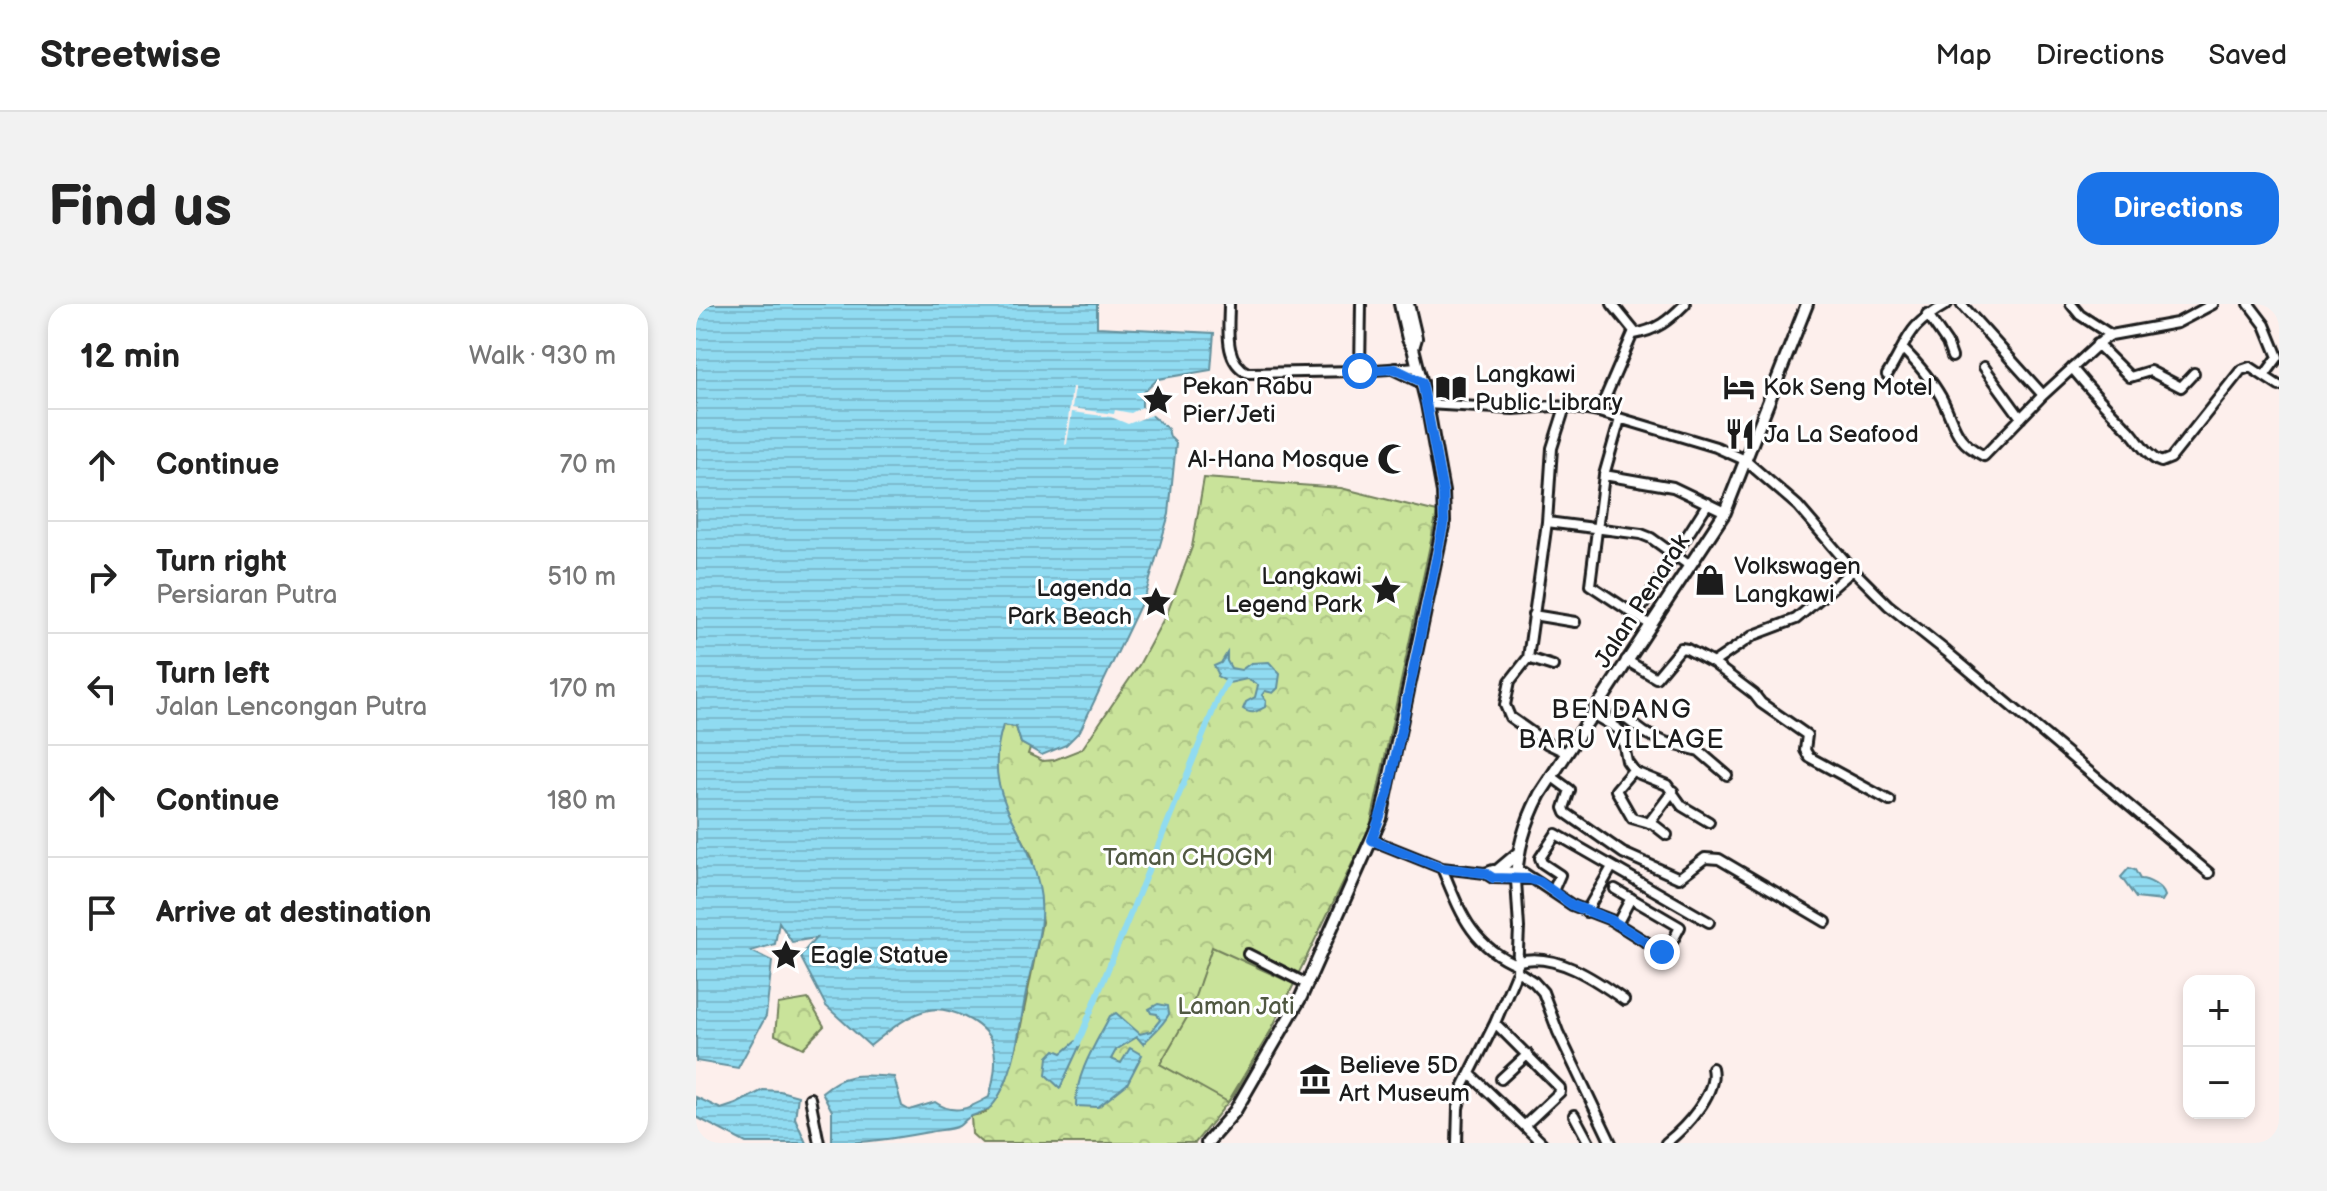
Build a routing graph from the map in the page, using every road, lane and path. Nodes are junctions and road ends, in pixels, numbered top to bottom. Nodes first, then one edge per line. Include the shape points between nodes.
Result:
1 (1229, 304) edge
2 (1361, 304) edge
3 (1400, 304) edge
4 (1408, 304) edge
5 (1612, 304) edge
6 (1685, 304) edge
7 (1807, 304) edge
8 (1947, 304) edge
9 (1961, 304) edge
10 (2071, 304) edge
11 (2213, 304) edge
12 (2249, 304) edge
13 (1927, 314) junction
14 (1634, 334) junction
15 (2111, 335) junction
16 (2097, 344) junction
17 (1902, 348) junction
18 (1414, 350) junction
19 (1952, 357) dead end
20 (1418, 367) junction
21 (1984, 367) dead end
22 (2072, 368) junction
23 (1395, 369) junction
24 (1360, 371) junction
25 (2194, 373) dead end
26 (1887, 375) dead end
27 (2264, 376) junction
28 (1422, 382) junction
29 (2279, 386) edge
30 (2043, 395) junction
31 (1427, 404) junction
32 (1565, 407) junction
33 (1599, 412) junction
34 (2021, 418) junction
35 (1620, 419) junction
36 (1745, 460) junction
37 (1604, 475) junction
38 (1708, 503) junction
39 (1725, 512) junction
40 (1547, 522) junction
41 (1598, 528) junction
42 (1675, 556) junction
43 (1690, 566) junction
44 (1853, 570) junction
45 (1533, 615) junction
46 (1636, 616) junction
47 (1575, 622) dead end
48 (1649, 624) junction
49 (1528, 658) junction
50 (1626, 660) junction
51 (1713, 663) junction
52 (1553, 666) dead end
53 (1592, 714) junction
54 (1610, 723) junction
55 (1567, 753) junction
56 (1633, 770) junction
57 (1727, 775) dead end
58 (1551, 776) junction
59 (1673, 791) junction
60 (1890, 801) dead end
61 (1709, 822) dead end
62 (1649, 823) junction
63 (1667, 835) dead end
64 (1372, 840) junction
65 (1517, 854) junction
66 (1612, 867) junction
67 (1442, 868) junction
68 (2209, 873) dead end
69 (1499, 874) junction
70 (1516, 875) junction
71 (1615, 889) dead end
72 (1553, 891) junction
73 (1517, 896) junction
74 (1631, 898) junction
75 (1586, 912) junction
76 (1709, 922) dead end
77 (1826, 922) dead end
78 (1617, 924) junction
79 (1248, 954) dead end
80 (1518, 966) junction
81 (1305, 983) junction
82 (1624, 1000) dead end
83 (1495, 1023) junction
84 (1528, 1054) junction
85 (1712, 1068) dead end
86 (1470, 1074) junction
87 (1501, 1079) dead end
88 (810, 1098) dead end
89 (1574, 1115) dead end
90 (1525, 1125) junction
91 (819, 1143) edge
92 (1207, 1143) edge
93 (1457, 1143) edge
94 (1542, 1143) edge
95 (1589, 1143) edge
96 (1611, 1143) edge
97 (1666, 1143) edge

1 - 24 street via 1232,357 1248,373
2 - 24 street
3 - 18 main road
4 - 18 main road
5 - 14 street
6 - 14 street via 1662,326
7 - 36 main road, Jalan Penarak
8 - 13 street
9 - 30 street
10 - 15 street
11 - 15 street via 2177,323
12 - 27 street via 2278,357
13 - 17 street
13 - 19 street
14 - 33 street
15 - 16 street
16 - 22 street
16 - 25 street via 2130,377 2150,371 2181,387
17 - 26 street
17 - 34 street via 1931,380 1953,430 1981,456
18 - 20 main road
18 - 23 main road
20 - 23 street
20 - 28 main road
21 - 34 street
22 - 27 street via 2161,462 2171,458 2241,370 2250,367
22 - 30 street
23 - 24 street
23 - 28 main road
27 - 29 street
28 - 31 main road
30 - 34 street
31 - 32 street
31 - 64 main road via 1444,521 1388,793
32 - 33 street
32 - 40 street via 1552,448
33 - 35 street
35 - 36 street
35 - 37 street
36 - 39 main road, Jalan Penarak
36 - 44 street via 1798,506
37 - 38 street via 1673,487
37 - 41 street
38 - 39 street
38 - 42 street
39 - 43 main road, Jalan Penarak
40 - 41 street
40 - 45 street
41 - 42 street via 1641,534
41 - 46 street via 1590,585
42 - 43 street
42 - 46 street
43 - 48 main road, Jalan Penarak
44 - 51 street via 1796,619 1754,635
44 - 68 street
45 - 47 street
45 - 49 street
46 - 48 street
48 - 50 main road, Jalan Penarak
49 - 52 street
49 - 55 street via 1510,681 1506,712
50 - 51 street via 1656,678 1681,648
50 - 53 main road, Jalan Penarak
51 - 60 street via 1807,735 1809,757
53 - 54 street
53 - 55 main road, Jalan Penarak
54 - 56 street via 1622,736
54 - 57 street via 1621,715 1645,733 1699,751
55 - 58 main road, Jalan Penarak
56 - 59 street
56 - 62 street via 1616,790 1632,818
58 - 65 main road, Jalan Penarak
58 - 77 street via 1570,790 1566,813 1623,853 1679,878 1705,858 1719,859
59 - 61 street via 1682,806
59 - 62 street
62 - 63 street
64 - 67 street
64 - 81 main road
65 - 69 main road
65 - 70 main road, Jalan Penarak
66 - 72 street via 1556,834 1540,858 1560,875
66 - 75 street
66 - 76 street
67 - 69 street
67 - 80 street via 1469,928 1493,952
69 - 70 street
69 - 73 street
70 - 72 street
70 - 73 street, Jalan Penarak
71 - 74 street
72 - 75 street
73 - 80 street, Jalan Penarak
74 - 78 street
74 - 78 street via 1679,925 1676,938 1662,952
75 - 78 street
79 - 81 street
80 - 82 street via 1530,958 1558,963
80 - 83 street, Jalan Penarak
80 - 96 street via 1543,992
81 - 92 main road via 1235,1111
83 - 84 street
83 - 86 street, Jalan Penarak
84 - 87 street
84 - 90 street via 1560,1090
85 - 97 street via 1708,1095
86 - 90 street
86 - 93 street, Jalan Penarak via 1460,1097
88 - 91 street
89 - 95 street
90 - 94 street

